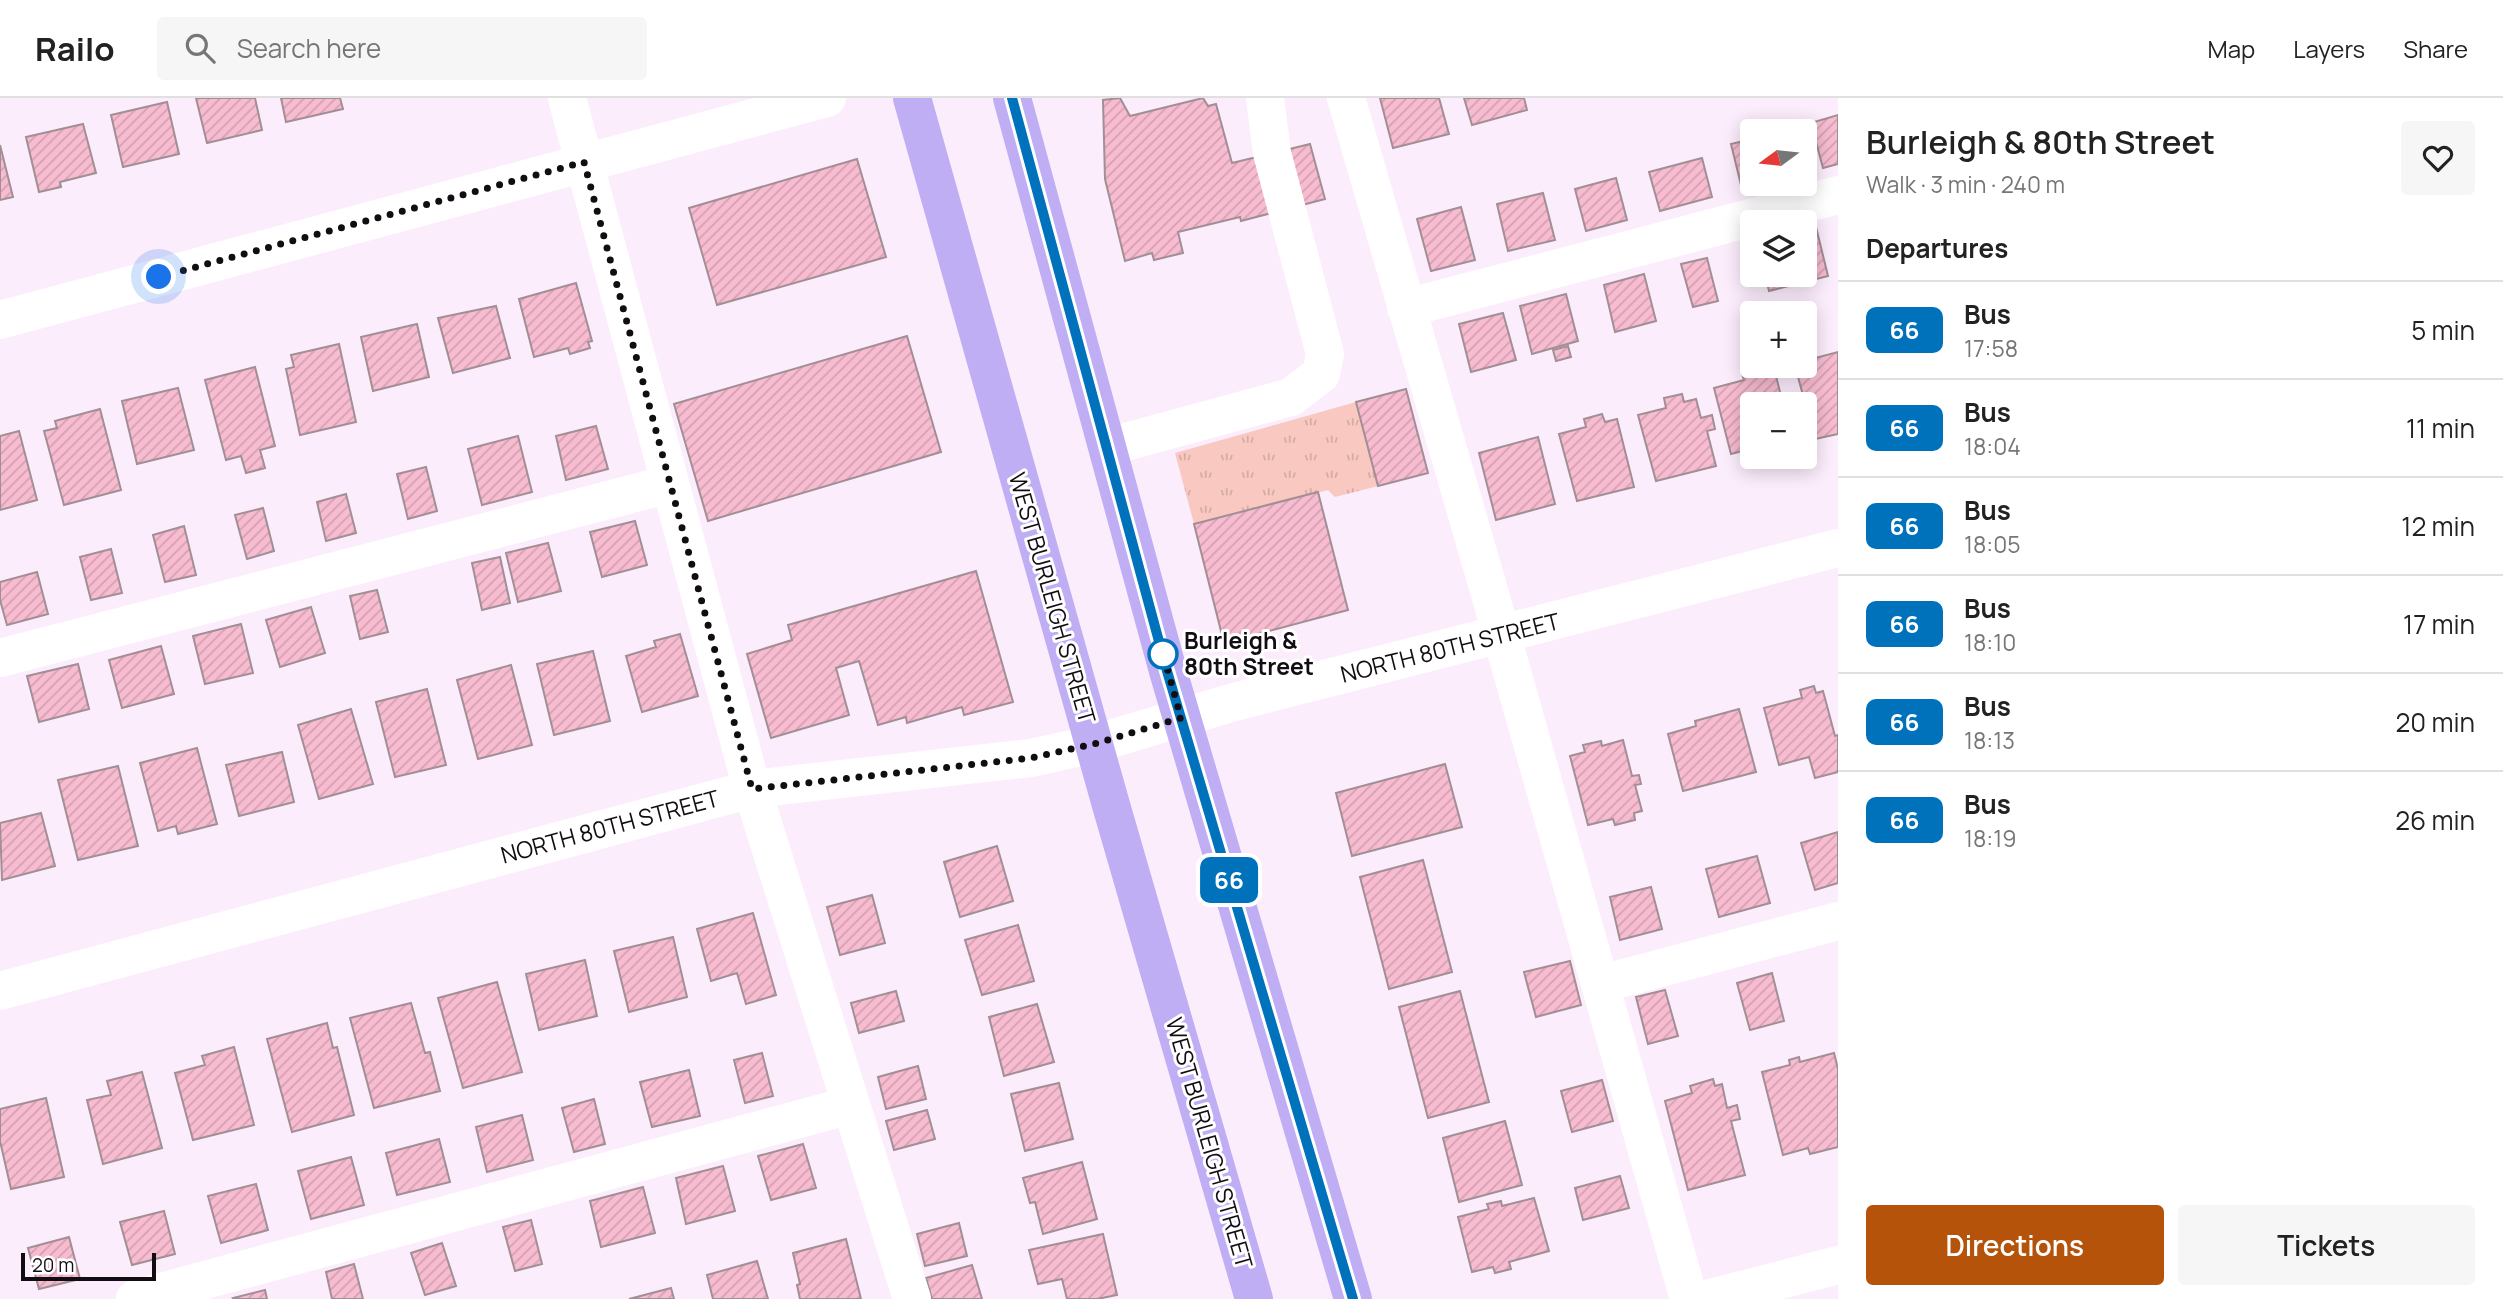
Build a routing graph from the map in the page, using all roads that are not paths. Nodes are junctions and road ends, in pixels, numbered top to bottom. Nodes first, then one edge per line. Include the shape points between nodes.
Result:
1 (567, 98) edge
2 (827, 98) edge
3 (912, 98) edge
4 (1012, 98) edge
5 (1265, 98) edge
6 (1346, 98) edge
7 (584, 162) junction
8 (1838, 195) edge
9 (1406, 307) junction
10 (0, 320) edge
11 (1107, 447) junction
12 (670, 484) junction
13 (1838, 548) edge
14 (1502, 635) junction
15 (0, 658) edge
16 (1181, 718) junction
17 (1094, 744) junction
18 (752, 789) junction
19 (1838, 921) edge
20 (1601, 984) junction
21 (0, 991) edge
22 (851, 1105) junction
23 (1838, 1265) edge
24 (135, 1299) edge
25 (912, 1299) edge
26 (1254, 1299) edge
27 (1353, 1299) edge
28 (1689, 1299) edge
29 (1707, 1299) edge

1 - 7 street
2 - 7 street
3 - 17 main road, WEST BURLEIGH STREET
4 - 11 main road
5 - 11 street via 1272,153 1325,354 1321,374 1291,397
6 - 9 street
7 - 10 street
7 - 12 street
8 - 9 street
9 - 14 street
11 - 16 main road
12 - 15 street
12 - 18 street
13 - 14 street, NORTH 80TH STREET
14 - 16 street, NORTH 80TH STREET
14 - 20 street
16 - 17 street, NORTH 80TH STREET
16 - 27 main road
17 - 18 street, NORTH 80TH STREET via 1031,758
17 - 26 main road, WEST BURLEIGH STREET
18 - 21 street, NORTH 80TH STREET
18 - 22 street
19 - 20 street
20 - 28 street
22 - 24 street
22 - 25 street
23 - 29 street

